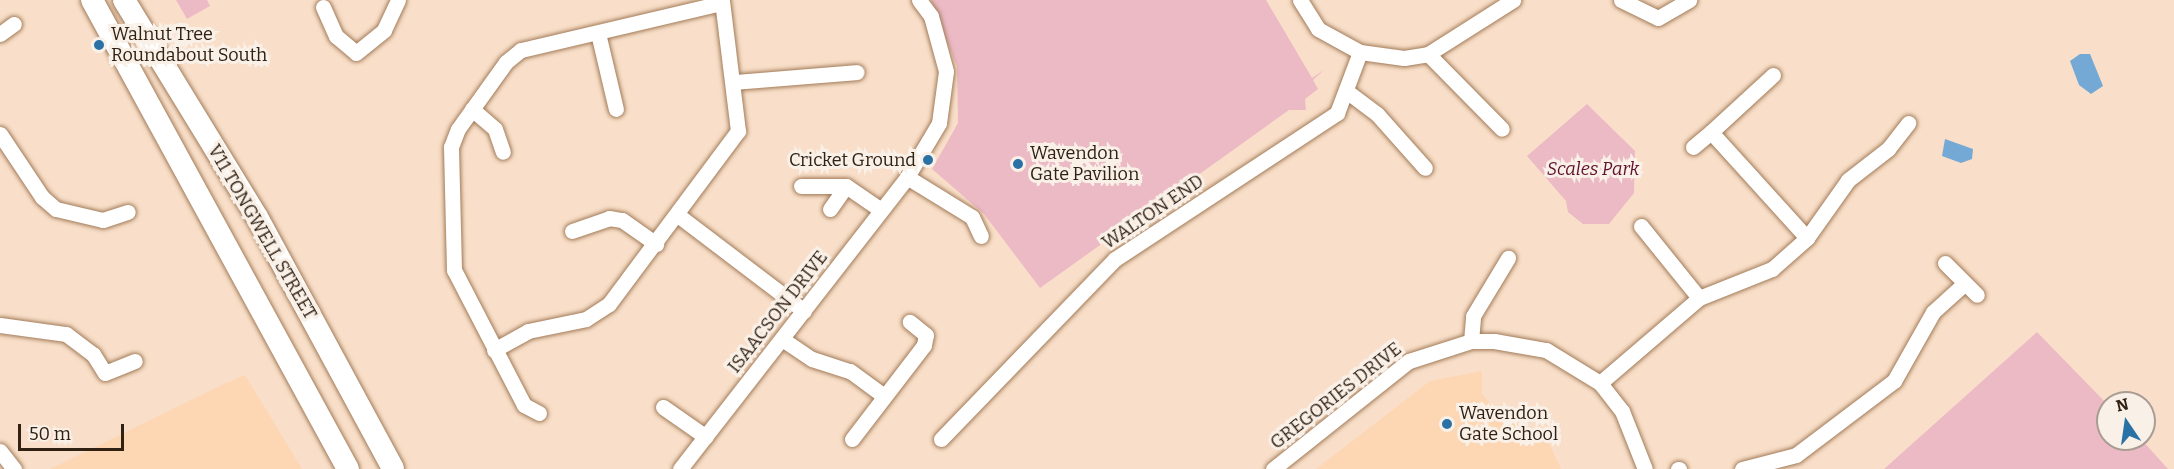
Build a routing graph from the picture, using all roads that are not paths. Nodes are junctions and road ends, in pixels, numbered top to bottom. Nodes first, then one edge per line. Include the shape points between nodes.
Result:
1 (92, 0) edge
2 (124, 0) edge
3 (398, 0) edge
4 (919, 0) edge
5 (1299, 0) edge
6 (1513, 0) edge
7 (1621, 0) edge
8 (1689, 0) edge
9 (721, 2) edge
10 (323, 7) dead end
11 (14, 24) dead end
12 (598, 33) junction
13 (0, 34) edge
14 (1360, 52) junction
15 (1428, 54) junction
16 (1773, 75) dead end
17 (848, 76) dead end
18 (734, 82) junction
19 (1349, 93) junction
20 (472, 109) junction
21 (616, 109) dead end
22 (1908, 123) dead end
23 (1502, 129) dead end
24 (1711, 132) junction
25 (0, 134) edge
26 (1694, 147) dead end
27 (503, 152) dead end
28 (6, 155) edge
29 (1425, 168) dead end
30 (907, 177) junction
31 (801, 186) dead end
32 (846, 186) junction
33 (831, 209) dead end
34 (881, 210) junction
35 (128, 212) dead end
36 (679, 216) junction
37 (1641, 226) dead end
38 (572, 231) dead end
39 (981, 236) dead end
40 (1807, 238) junction
41 (656, 244) junction
42 (1508, 258) dead end
43 (1945, 263) dead end
44 (1965, 283) junction
45 (1977, 295) dead end
46 (1699, 298) junction
47 (804, 311) junction
48 (910, 322) dead end
49 (0, 325) edge
50 (782, 339) junction
51 (1471, 341) junction
52 (494, 350) junction
53 (135, 361) dead end
54 (1600, 383) junction
55 (884, 396) junction
56 (663, 407) dead end
57 (539, 413) dead end
58 (706, 437) junction
59 (852, 439) dead end
60 (941, 439) dead end
61 (0, 451) edge
62 (341, 463) edge
63 (684, 468) edge
64 (14, 469) edge
65 (393, 469) edge
66 (1273, 469) edge
67 (1646, 469) edge
68 (1742, 469) edge

1 - 62 highway, V11 TONGWELL STREET
2 - 65 highway, V11 TONGWELL STREET via 257,217
3 - 10 street via 384,30 356,53 336,36
4 - 30 street, ISAACSON DRIVE via 931,16 946,71 939,123
5 - 14 street via 1318,29
6 - 15 street
7 - 8 street via 1658,18
9 - 12 street
9 - 18 street
11 - 13 street
12 - 20 street via 522,50
12 - 21 street
14 - 15 street via 1381,58
14 - 19 street, WALTON END
15 - 23 street
16 - 24 street
17 - 18 street
18 - 36 street via 738,131
19 - 29 street via 1377,114
19 - 60 street, WALTON END via 1337,113 1115,259
20 - 27 street via 495,129
20 - 52 street via 451,147 454,270
22 - 40 street via 1888,149 1848,180
24 - 26 street
24 - 40 street
25 - 28 street
28 - 35 street via 56,209 103,220
30 - 34 street, ISAACSON DRIVE
30 - 39 street via 972,217
31 - 32 street
32 - 33 street
32 - 34 street
34 - 47 street, ISAACSON DRIVE
36 - 41 street
36 - 47 street
37 - 46 street
38 - 41 street via 609,218 622,220
40 - 46 street via 1772,268
41 - 52 street via 609,304 586,320 528,331
42 - 51 street via 1473,316
43 - 44 street
44 - 45 street
44 - 68 street via 1933,312 1894,381 1796,455
46 - 54 street
47 - 50 street, ISAACSON DRIVE
48 - 55 street via 926,335 924,345
49 - 53 street via 66,334 93,354 105,373
50 - 55 street via 812,359 850,371
50 - 58 street, ISAACSON DRIVE
51 - 54 street, GREGORIES DRIVE via 1546,350
51 - 66 street, GREGORIES DRIVE via 1410,361
52 - 57 street via 524,405
54 - 67 street, GREGORIES DRIVE via 1622,411
55 - 59 street
56 - 58 street
58 - 63 street, ISAACSON DRIVE
61 - 64 street

